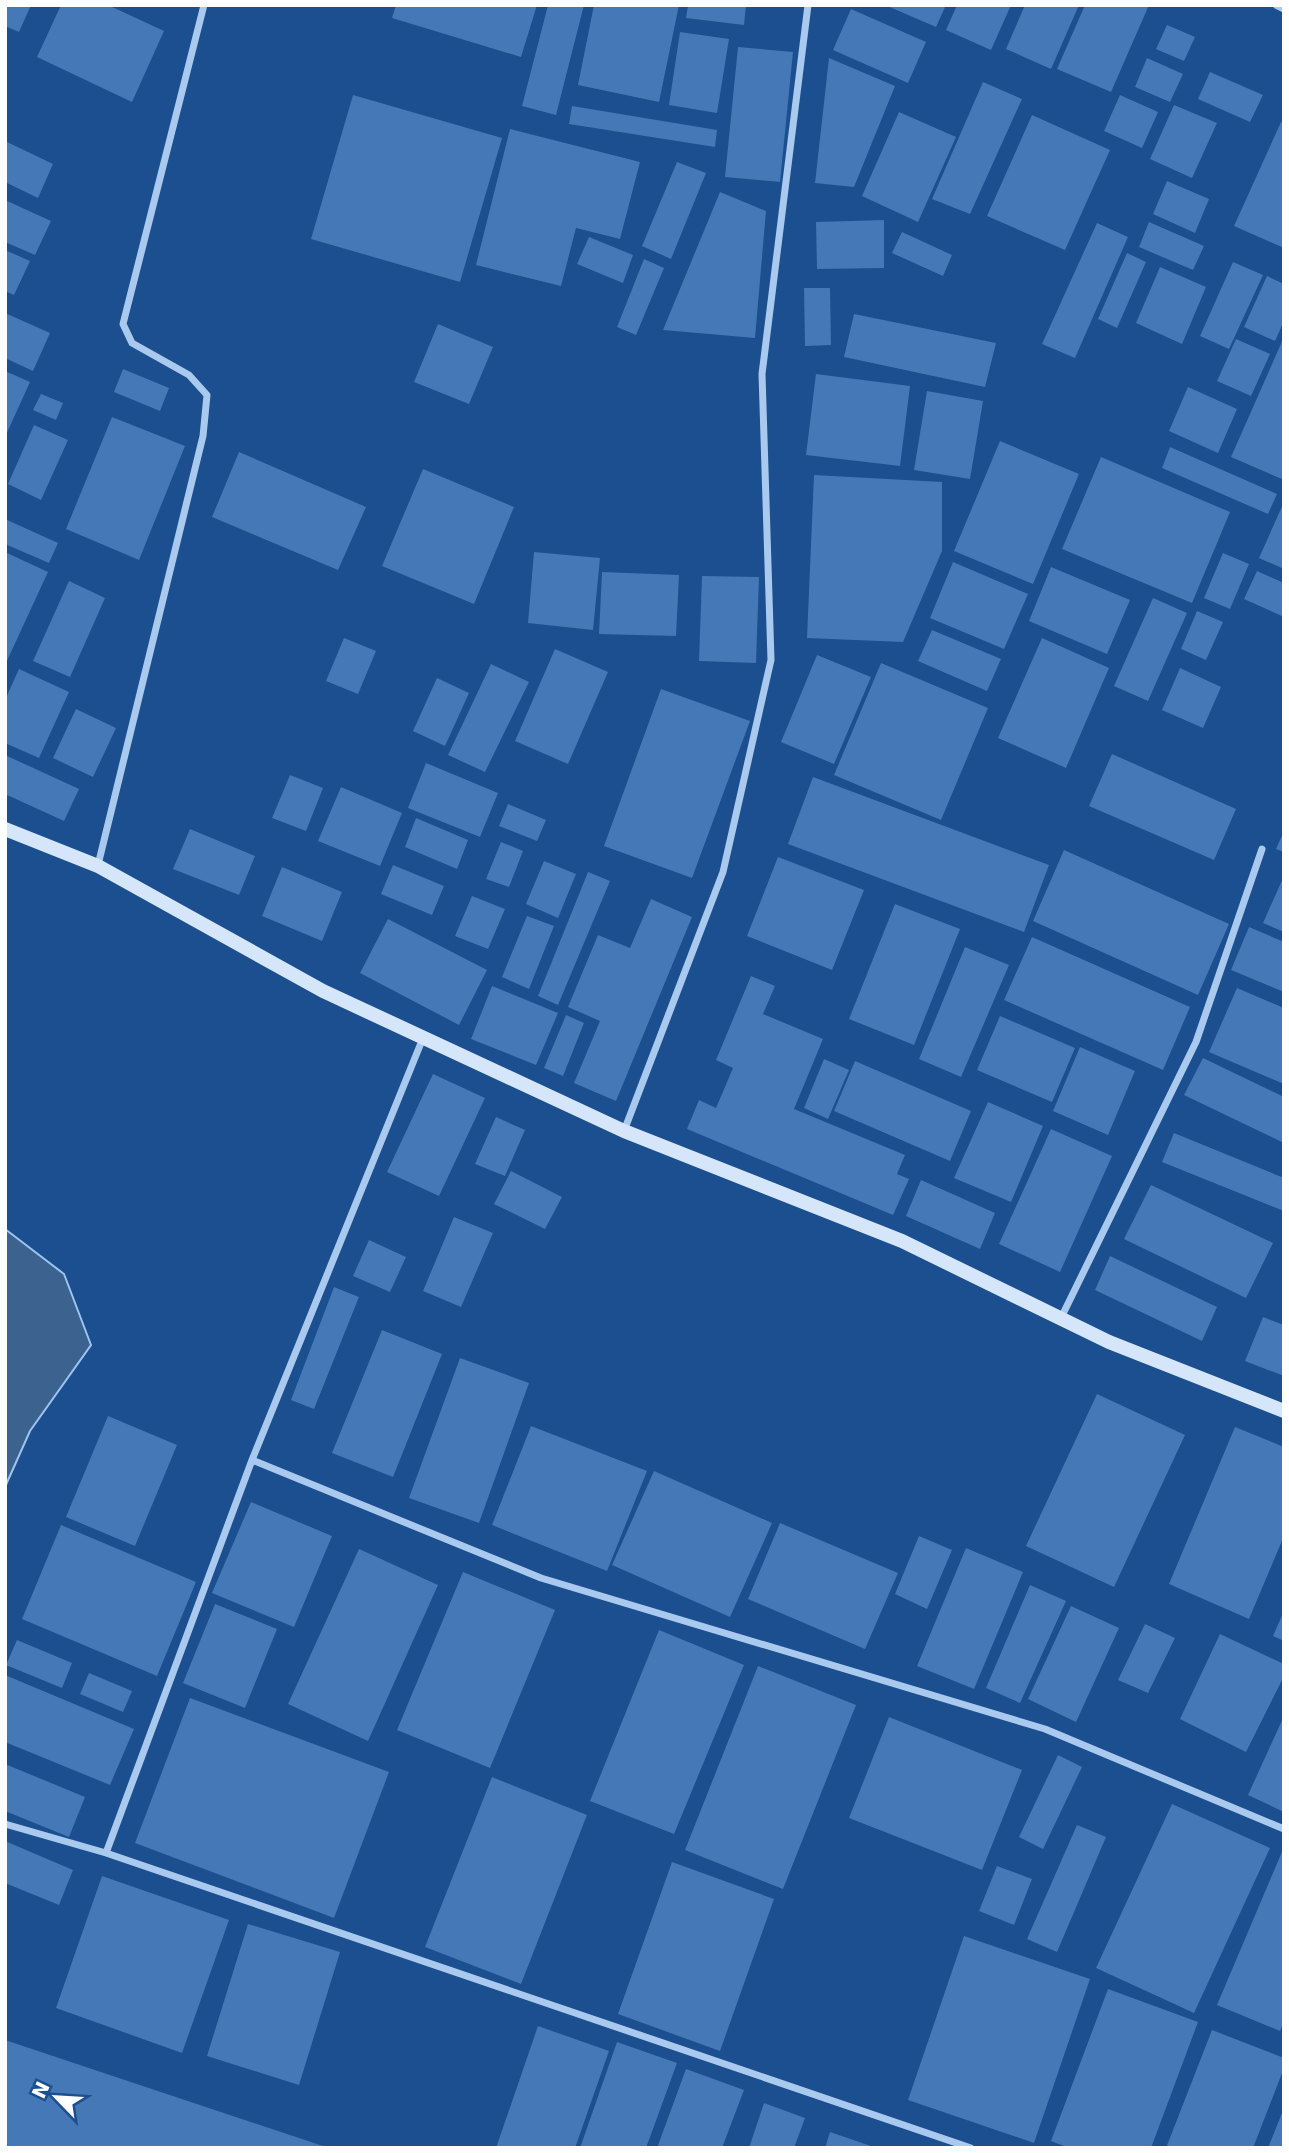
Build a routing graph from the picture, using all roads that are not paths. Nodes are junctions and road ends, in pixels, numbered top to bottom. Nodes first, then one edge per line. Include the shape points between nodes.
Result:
1 (204, 5) edge
2 (808, 5) edge
3 (1276, 5) edge
4 (1284, 9) edge
5 (5, 829) edge
6 (1262, 849) dead end
7 (98, 866) junction
8 (423, 1038) junction
9 (624, 1131) junction
10 (1060, 1319) junction
11 (1284, 1411) edge
12 (252, 1460) junction
13 (5, 1824) edge
14 (1284, 1829) edge
15 (106, 1853) junction
16 (971, 2148) edge

1 - 7 street via 123,324 132,342 189,375 207,395 203,436
2 - 9 street via 762,374 771,660 723,872
3 - 4 street
5 - 7 street
6 - 10 street via 1196,1042
7 - 8 street via 323,991
8 - 9 street
8 - 12 street
9 - 10 street via 902,1241
10 - 11 street
12 - 14 street via 541,1578 1045,1729
12 - 15 street
13 - 15 street
15 - 16 street

